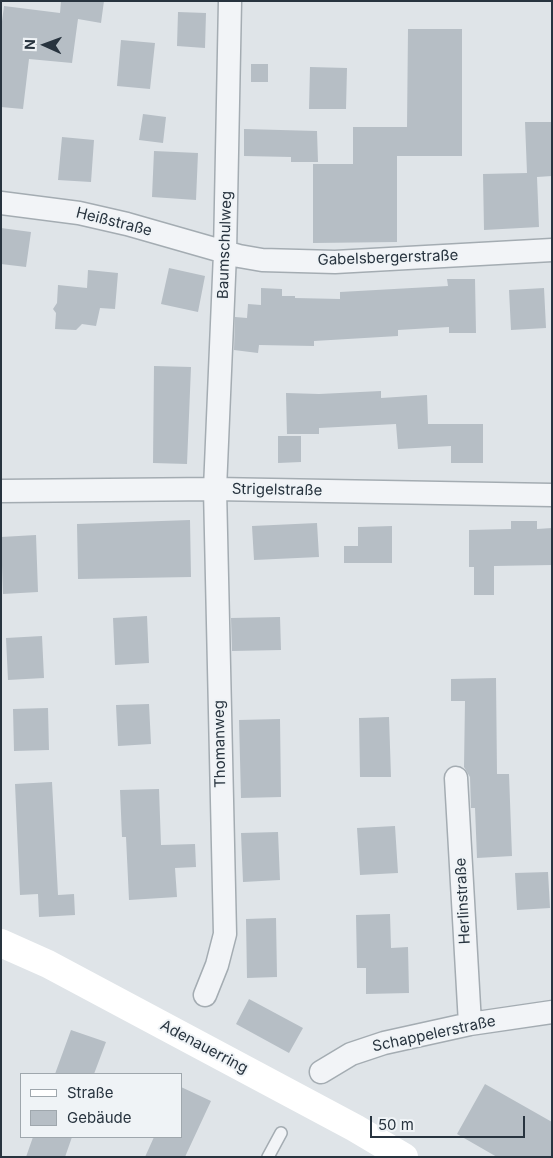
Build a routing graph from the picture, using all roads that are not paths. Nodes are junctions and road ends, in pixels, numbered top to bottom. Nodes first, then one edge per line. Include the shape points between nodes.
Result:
1 (230, 1) edge
2 (1, 203) edge
3 (552, 250) edge
4 (225, 253) junction
5 (215, 489) junction
6 (1, 491) edge
7 (552, 495) edge
8 (456, 778) dead end
9 (1, 943) edge
10 (205, 995) dead end
11 (552, 1012) edge
12 (470, 1024) junction
13 (321, 1072) dead end
14 (281, 1133) dead end
15 (268, 1157) edge
16 (404, 1157) edge

1 - 4 street, Baumschulweg
2 - 4 street, Heißstraße via 79,213
3 - 4 street, Gabelsbergerstraße via 335,262 262,260
4 - 5 street, Baumschulweg
5 - 6 street, Strigelstraße
5 - 7 street, Strigelstraße
5 - 10 street, Thomanweg via 225,934
8 - 12 street, Herlinstraße
9 - 16 main road, Adenauerring via 48,964
11 - 12 street, Schappelerstraße
12 - 13 street, Schappelerstraße via 367,1048
14 - 15 lane

